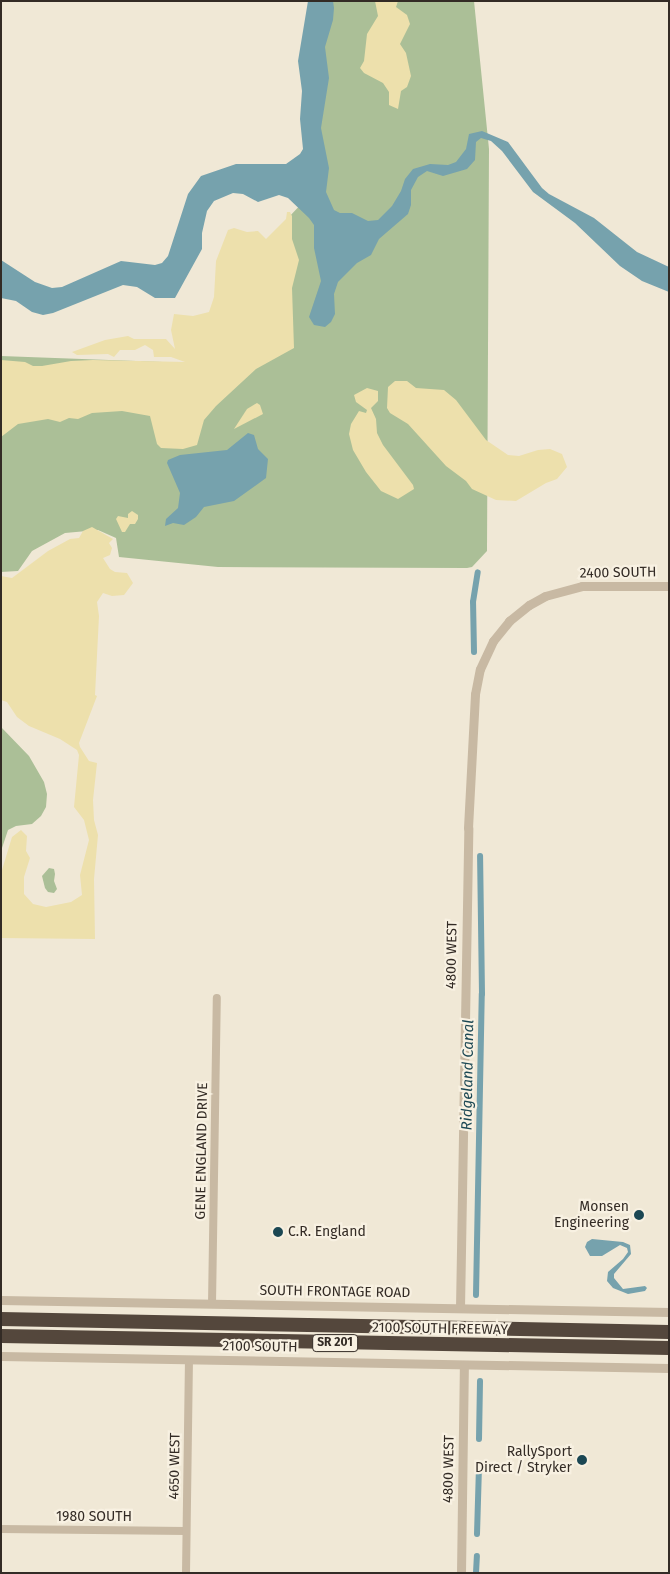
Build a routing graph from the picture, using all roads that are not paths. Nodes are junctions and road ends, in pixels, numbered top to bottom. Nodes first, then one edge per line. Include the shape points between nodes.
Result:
1 (669, 586) edge
2 (516, 615) joint
3 (217, 998) dead end
4 (1, 1300) edge
5 (212, 1304) junction
6 (460, 1308) junction
7 (669, 1312) edge
8 (1, 1319) edge
9 (669, 1332) edge
10 (1, 1336) edge
11 (669, 1348) edge
12 (1, 1356) edge
13 (188, 1360) junction
14 (464, 1365) junction
15 (669, 1368) edge
16 (1, 1529) edge
17 (186, 1531) junction
18 (186, 1573) edge
19 (461, 1573) edge

1 - 2 street, 2400 SOUTH via 573,587 545,596
2 - 6 street, 4800 WEST via 499,632 488,650 478,677 474,703 467,842
3 - 5 street, GENE ENGLAND DRIVE
4 - 5 street, SOUTH FRONTAGE ROAD
5 - 6 street, SOUTH FRONTAGE ROAD
6 - 7 street, SOUTH FRONTAGE ROAD
8 - 9 highway, 2100 SOUTH FREEWAY / SR 201
10 - 11 highway, 2100 SOUTH FREEWAY / SR 201
12 - 13 street, 2100 SOUTH
13 - 14 street, 2100 SOUTH
13 - 17 street, 4650 WEST
14 - 15 street, 2100 SOUTH
14 - 19 street, 4800 WEST
16 - 17 street, 1980 SOUTH
17 - 18 street, 4650 WEST

